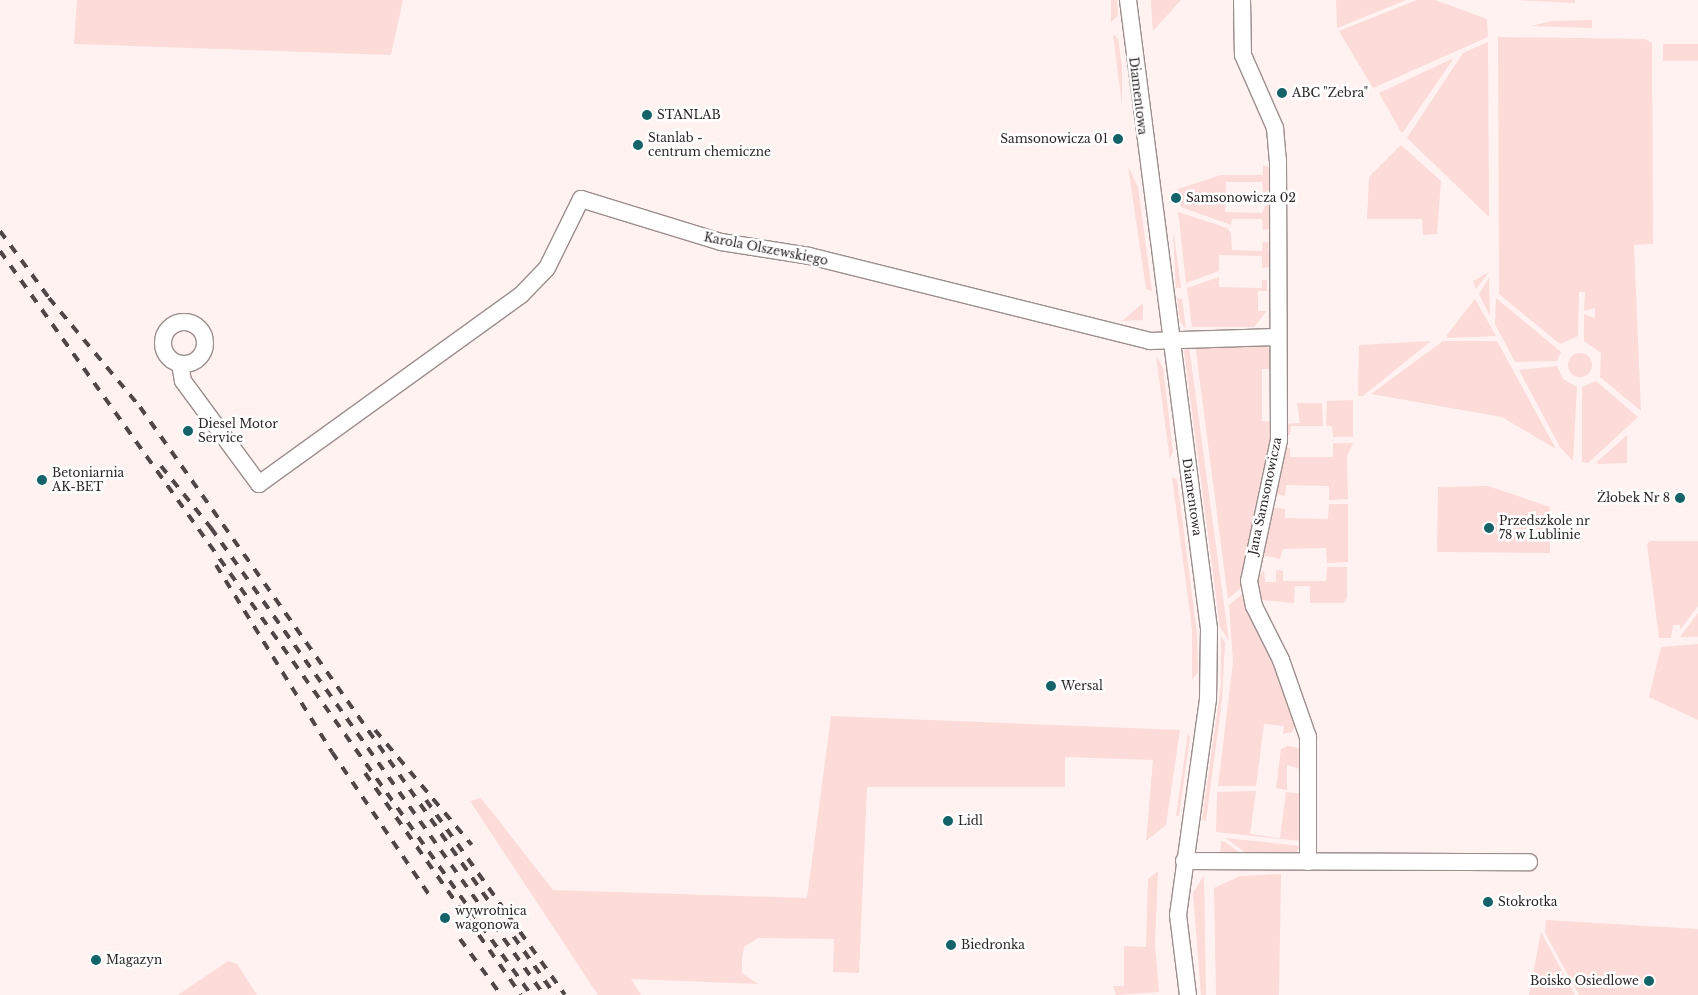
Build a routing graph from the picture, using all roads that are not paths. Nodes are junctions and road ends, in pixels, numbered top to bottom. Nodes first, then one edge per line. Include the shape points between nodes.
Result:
1 (1128, 0) edge
2 (1242, 0) edge
3 (1276, 337) junction
4 (1171, 339) junction
5 (180, 364) dead end
6 (1184, 861) junction
7 (1308, 862) junction
8 (1529, 862) dead end
9 (1188, 995) edge

1 - 4 street, Diamentowa
2 - 3 street, Jana Samsonowicza via 1243,55 1275,128
3 - 4 street
3 - 7 street, Jana Samsonowicza via 1279,440 1249,581 1254,606 1281,660 1308,737
4 - 5 street, Karola Olszewskiego via 1150,341 1124,336 809,256 721,242 581,199 547,268 521,295 260,484 182,381
4 - 6 street, Diamentowa via 1210,654
6 - 7 street
6 - 9 street, Diamentowa via 1178,915
7 - 8 street

